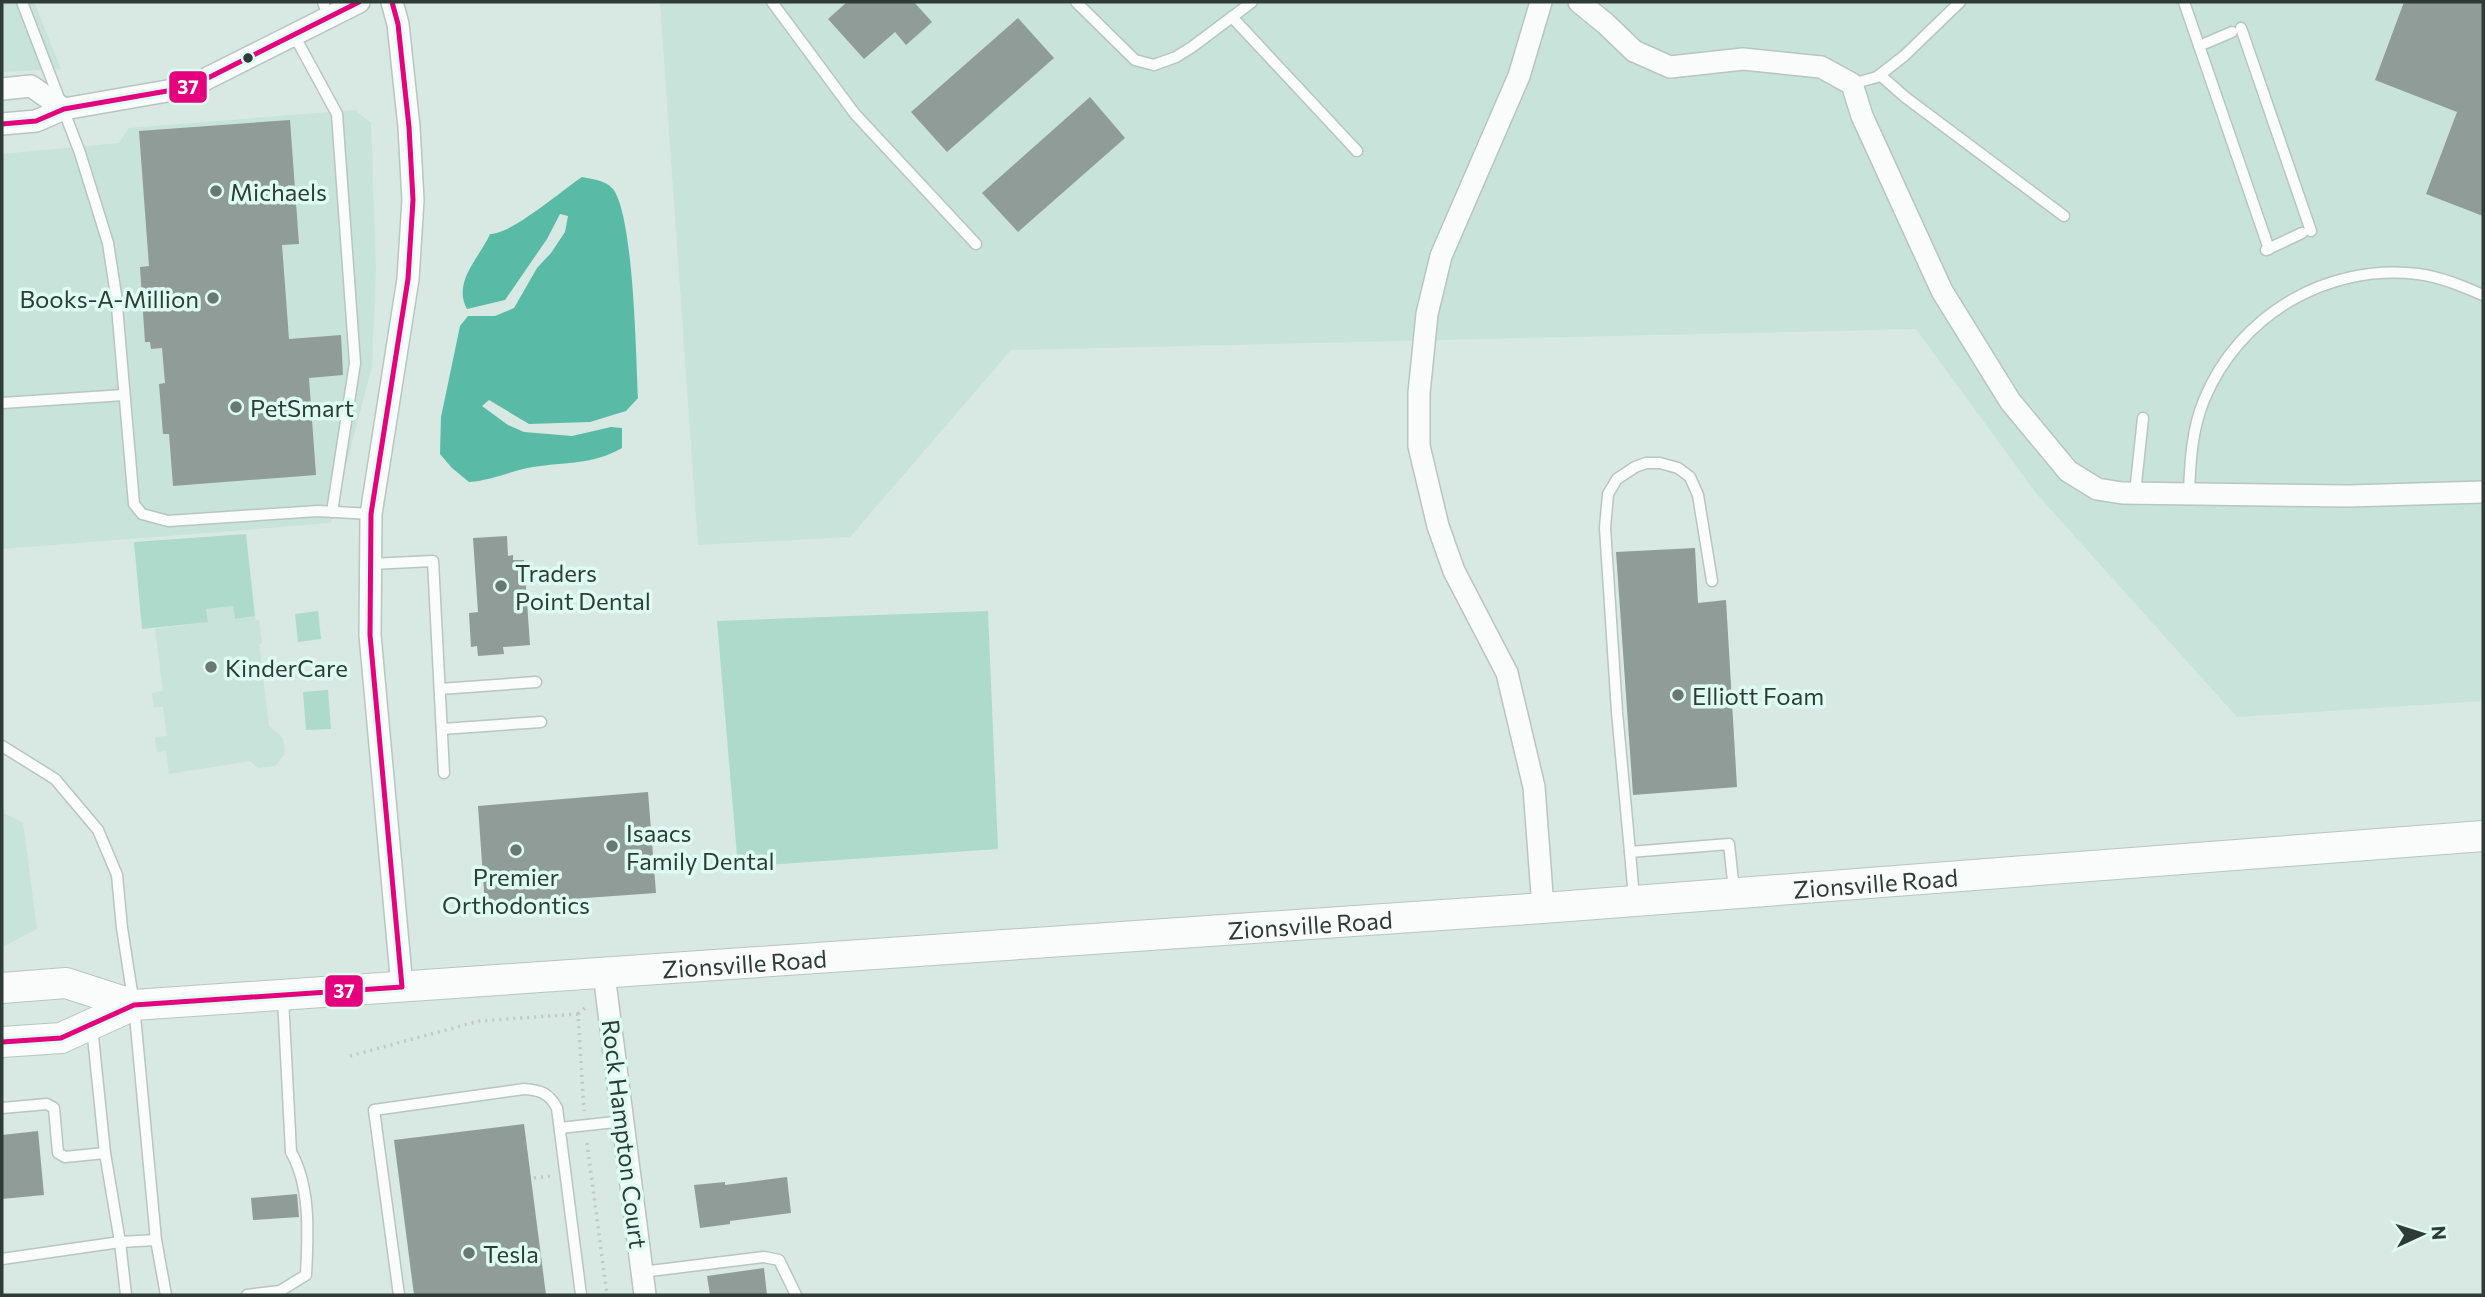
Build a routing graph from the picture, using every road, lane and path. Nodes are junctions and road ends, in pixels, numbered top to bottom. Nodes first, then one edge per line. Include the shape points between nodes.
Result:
1 (22, 2) edge
2 (359, 2) edge
3 (392, 2) edge
4 (772, 2) edge
5 (1076, 2) edge
6 (1252, 2) edge
7 (1541, 2) edge
8 (1579, 2) edge
9 (1960, 2) edge
10 (2184, 2) edge
11 (326, 10) edge
12 (1232, 17) junction
13 (294, 35) junction
14 (2199, 46) junction
15 (1880, 75) junction
16 (1852, 84) junction
17 (2, 89) edge
18 (64, 109) junction
19 (2, 124) edge
20 (1357, 151) dead end
21 (2064, 216) dead end
22 (976, 244) dead end
23 (2483, 295) edge
24 (124, 395) junction
25 (2, 403) edge
26 (2143, 418) dead end
27 (2483, 492) edge
28 (2135, 493) junction
29 (2189, 494) junction
30 (332, 512) junction
31 (371, 514) junction
32 (371, 564) junction
33 (1712, 581) dead end
34 (536, 682) dead end
35 (440, 689) junction
36 (541, 722) dead end
37 (442, 729) junction
38 (2, 746) edge
39 (444, 772) dead end
40 (2483, 836) edge
41 (1630, 852) junction
42 (1735, 894) junction
43 (1634, 901) junction
44 (1544, 908) junction
45 (604, 974) junction
46 (402, 987) junction
47 (2, 988) edge
48 (283, 995) junction
49 (134, 1005) junction
50 (585, 1008) dead end
51 (578, 1014) junction
52 (91, 1024) junction
53 (2, 1042) edge
54 (350, 1056) dead end
55 (2, 1108) edge
56 (584, 1111) dead end
57 (624, 1121) junction
58 (560, 1128) junction
59 (587, 1143) dead end
60 (105, 1153) junction
61 (591, 1171) junction
62 (579, 1172) dead end
63 (156, 1240) junction
64 (120, 1242) junction
65 (2, 1259) edge
66 (642, 1272) junction
67 (126, 1295) edge
68 (166, 1295) edge
69 (247, 1295) edge
70 (399, 1295) edge
71 (581, 1295) edge
72 (607, 1295) edge
73 (645, 1295) edge
74 (796, 1295) edge

1 - 18 lane
2 - 11 street
3 - 31 street via 409,127 413,200 408,279
4 - 22 lane via 855,114
5 - 12 lane via 1135,60 1154,65 1176,57
6 - 12 lane
7 - 44 street via 1519,76 1441,256 1427,314 1419,446 1437,526 1454,570 1507,673 1534,787
8 - 16 street via 1634,51 1670,67 1743,59 1821,67
9 - 15 lane
10 - 14 lane
11 - 13 street
12 - 20 lane
13 - 18 street via 190,88
13 - 30 lane via 337,114 355,363
14 - 14 lane via 2267,249 2306,232 2236,30
15 - 16 lane
15 - 21 lane
16 - 28 street via 1862,116 1942,291 2010,401 2068,471 2096,489
17 - 18 street via 31,86
18 - 19 street via 36,121
18 - 24 lane via 108,243
23 - 29 lane via 2441,279 2385,272 2321,285 2289,300 2262,319 2219,370 2194,433
24 - 25 lane
24 - 30 lane via 134,504 142,514 168,521
26 - 28 lane
27 - 29 street
28 - 29 street
30 - 31 lane
31 - 32 street
32 - 35 lane via 433,561
32 - 46 street via 370,635
33 - 41 lane via 1701,505 1690,477 1678,468 1646,463 1617,479 1608,494 1605,528
34 - 35 lane
35 - 37 lane
36 - 37 lane
37 - 39 lane
38 - 49 lane via 55,779 98,830 117,875
40 - 42 main road, Zionsville Road
41 - 42 lane via 1729,844
41 - 43 lane
42 - 43 main road, Zionsville Road
43 - 44 main road, Zionsville Road
44 - 45 main road, Zionsville Road
45 - 46 main road, Zionsville Road
45 - 57 street, Rock Hampton Court
46 - 48 main road, Zionsville Road
47 - 49 main road, Zionsville Road via 66,983
48 - 49 main road, Zionsville Road
48 - 69 lane via 291,1152 301,1169 308,1238 306,1275 280,1292
49 - 52 main road, Zionsville Road
49 - 63 lane
50 - 51 path
51 - 54 path via 479,1021
51 - 56 path
52 - 53 main road, Zionsville Road via 61,1038
52 - 60 lane
55 - 60 lane via 47,1104 54,1108 58,1153 65,1157
57 - 58 lane
57 - 66 street, Rock Hampton Court
58 - 70 lane via 552,1098 540,1090 374,1110
58 - 71 lane
59 - 61 path
60 - 64 lane
61 - 62 path
61 - 72 path
63 - 64 lane
63 - 68 lane
64 - 65 lane
64 - 67 lane
66 - 73 street, Rock Hampton Court
66 - 74 lane via 764,1257 779,1260

